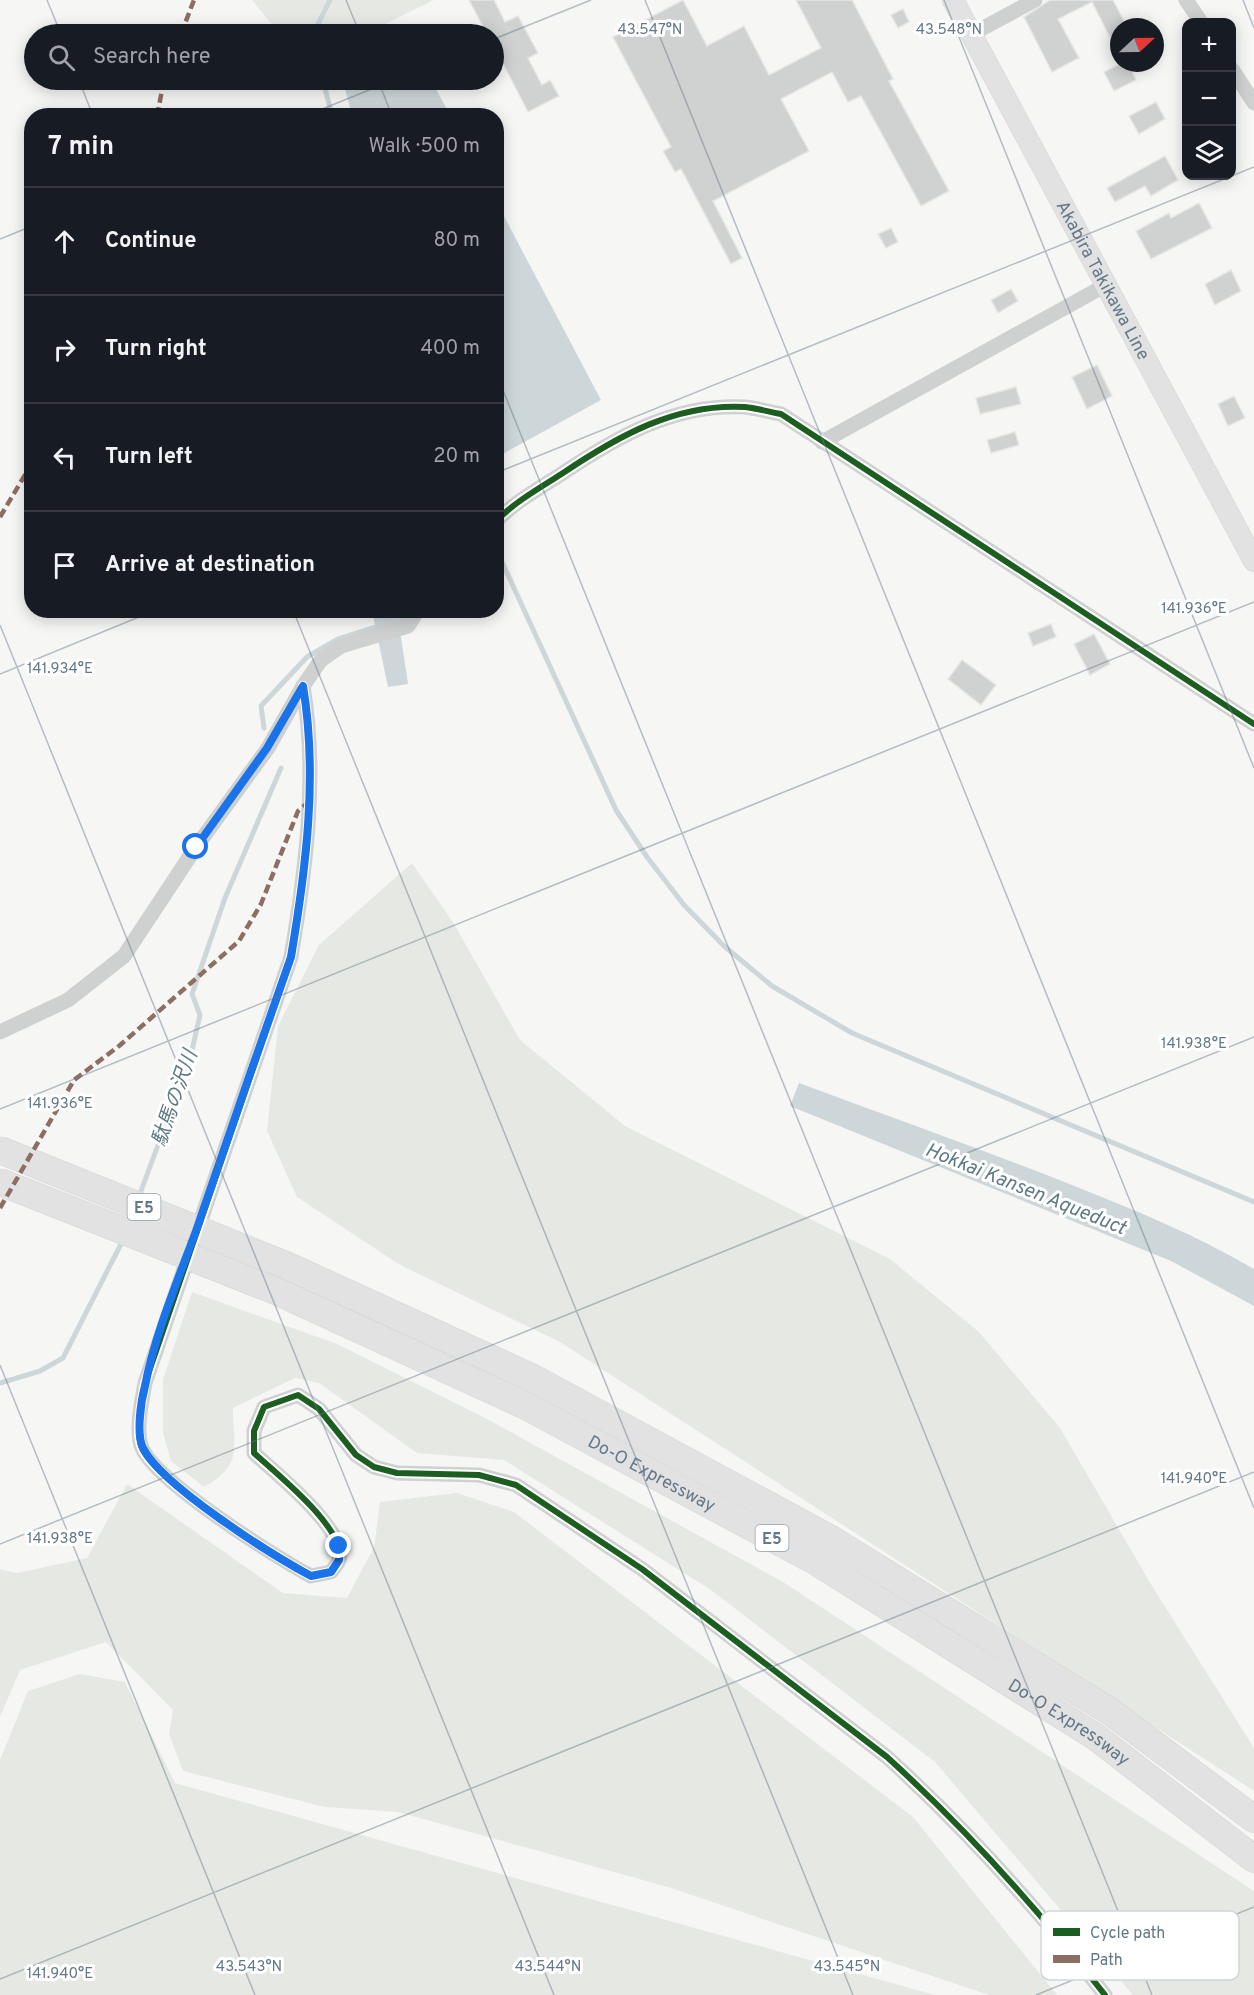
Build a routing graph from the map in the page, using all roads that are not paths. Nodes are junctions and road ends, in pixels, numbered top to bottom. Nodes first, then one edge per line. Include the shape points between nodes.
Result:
1 (953, 0) edge
2 (1035, 0) edge
3 (1186, 0) edge
4 (1198, 18) edge
5 (972, 34) junction
6 (1234, 72) edge
7 (1254, 103) edge
8 (1106, 285) junction
9 (822, 442) junction
10 (504, 513) edge
11 (1254, 561) edge
12 (413, 618) edge
13 (303, 686) junction
14 (1254, 724) edge
15 (0, 1032) edge
16 (0, 1150) edge
17 (0, 1182) edge
18 (1251, 1817) edge
19 (1244, 1851) edge
20 (1041, 1918) edge
21 (1093, 1980) edge
22 (1105, 1995) edge

1 - 5 main road, Akabira Takikawa Line
2 - 5 street
3 - 4 street
5 - 8 main road, Akabira Takikawa Line
6 - 7 street
8 - 9 street
8 - 11 main road, Akabira Takikawa Line
9 - 10 street via 781,414 745,407 697,410 651,422 622,436
9 - 14 street
12 - 13 street via 408,626 341,646 321,660
13 - 15 street via 267,748 124,956 68,1000
13 - 20 street via 310,728 309,802 291,957 145,1383 140,1412 142,1447 179,1488 279,1559 311,1576 331,1572 339,1560 339,1546 323,1519 254,1453 254,1431 264,1407 298,1395 319,1408 356,1455 374,1467 397,1473 478,1475 516,1485 642,1569 887,1757 985,1854
16 - 18 highway, Do-O Expressway / E5, bridge via 288,1266 533,1378 829,1538 1111,1712
17 - 19 highway, Do-O Expressway / E5, bridge via 276,1291 524,1405 815,1561 1096,1737
21 - 22 street

